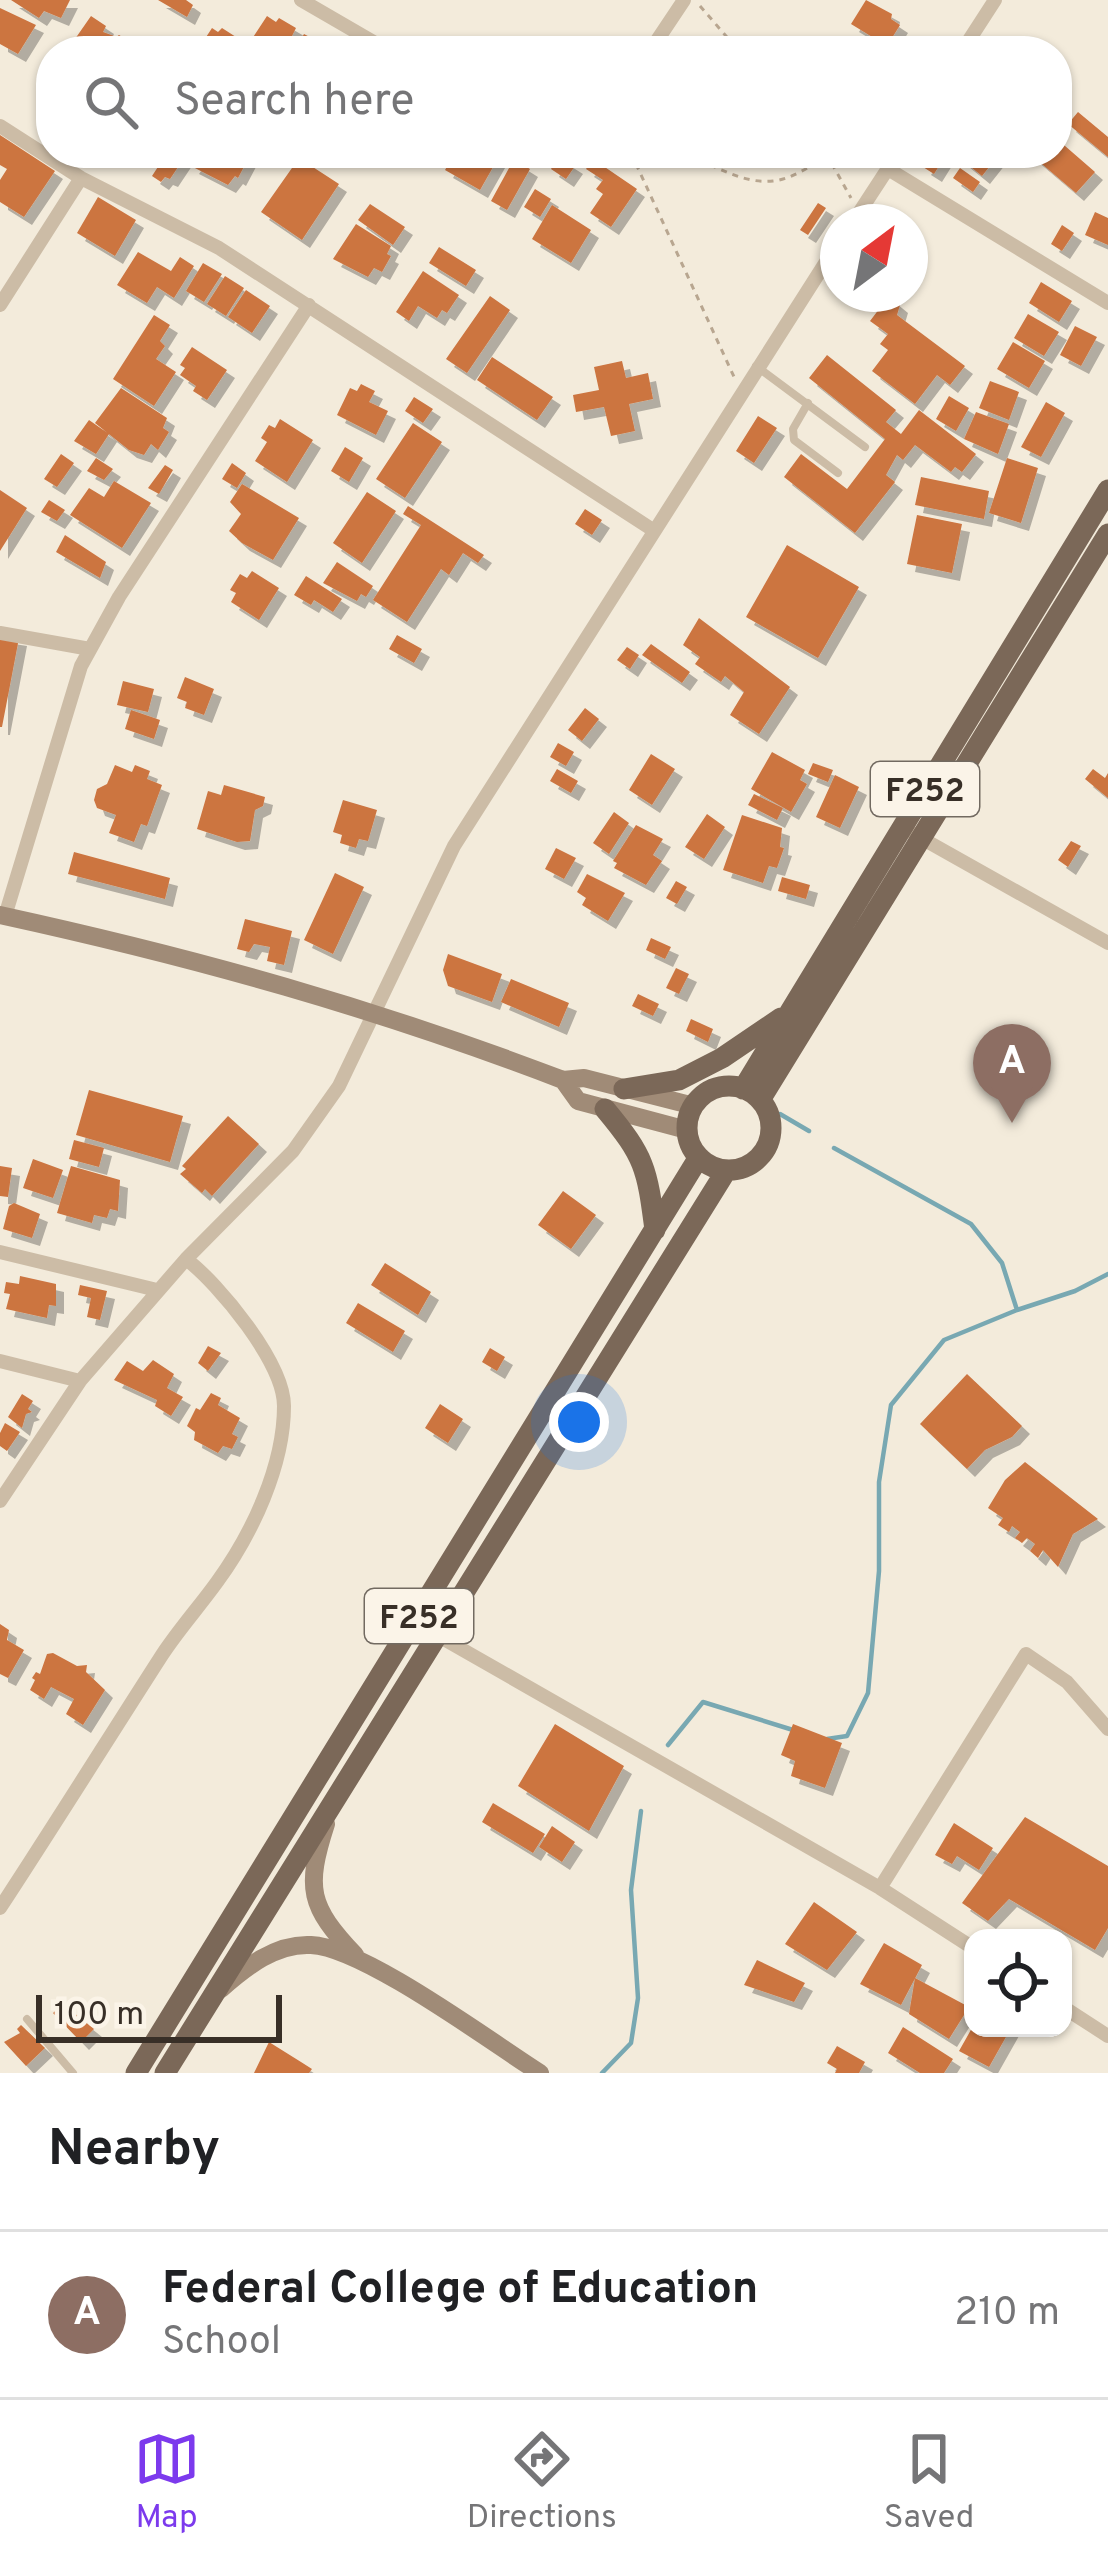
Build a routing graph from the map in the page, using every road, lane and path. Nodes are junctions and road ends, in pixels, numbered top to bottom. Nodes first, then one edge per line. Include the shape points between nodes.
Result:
1 (301, 0) edge
2 (684, 0) edge
3 (695, 0) edge
4 (994, 0) edge
5 (363, 36) edge
6 (660, 36) edge
7 (726, 36) edge
8 (971, 36) edge
9 (0, 126) edge
10 (36, 149) edge
11 (66, 168) edge
12 (640, 168) edge
13 (726, 168) edge
14 (808, 168) edge
15 (834, 168) edge
16 (888, 169) joint
17 (82, 178) junction
18 (858, 204) edge
19 (865, 204) edge
20 (820, 270) edge
21 (1108, 303) edge
22 (0, 305) edge
23 (309, 305) junction
24 (756, 366) junction
25 (741, 390) junction
26 (808, 404) junction
27 (866, 446) dead end
28 (838, 473) dead end
29 (1108, 490) edge
30 (653, 530) junction
31 (1108, 534) edge
32 (0, 633) edge
33 (90, 650) junction
34 (902, 826) junction
35 (922, 839) junction
36 (3, 915) edge
37 (1108, 943) edge
38 (377, 1011) junction
39 (787, 1015) junction
40 (563, 1080) junction
41 (624, 1089) junction
42 (751, 1094) junction
43 (694, 1106) junction
44 (605, 1109) junction
45 (687, 1130) junction
46 (699, 1157) junction
47 (726, 1171) junction
48 (655, 1230) junction
49 (0, 1252) edge
50 (186, 1259) junction
51 (157, 1290) junction
52 (0, 1361) edge
53 (80, 1381) junction
54 (0, 1501) edge
55 (434, 1634) junction
56 (1108, 1729) edge
57 (337, 1799) junction
58 (880, 1888) junction
59 (0, 1908) edge
60 (964, 1942) edge
61 (358, 1958) junction
62 (209, 2000) junction
63 (1072, 2013) edge
64 (27, 2019) dead end
65 (1108, 2036) edge
66 (73, 2073) edge
67 (136, 2073) edge
68 (165, 2073) edge
69 (540, 2073) edge

1 - 5 street
2 - 6 street
3 - 7 path
4 - 8 street
9 - 10 street
11 - 17 street
12 - 25 path
13 - 14 path via 772,181
15 - 18 path
16 - 19 street
16 - 21 street
17 - 22 street
17 - 23 street
20 - 24 street
23 - 30 street
23 - 33 street
24 - 25 street
24 - 26 lane
25 - 30 street
26 - 27 lane
26 - 28 lane via 794,440
29 - 34 main road, F252
30 - 38 street via 454,846
31 - 35 main road, F252
32 - 33 street
33 - 36 street
34 - 35 street
34 - 39 main road, F252
35 - 37 street
35 - 42 main road, F252
36 - 38 main road
38 - 40 main road
38 - 50 street via 339,1086 293,1151
39 - 41 main road via 679,1080
39 - 42 main road, F252
40 - 41 main road
40 - 44 main road via 578,1101
41 - 43 main road
42 - 43 main road via 713,1090
42 - 47 main road via 770,1117 768,1147 754,1162
43 - 45 main road
44 - 45 main road
44 - 48 main road via 639,1150
45 - 46 main road
46 - 47 main road
46 - 48 main road, F252
47 - 55 main road, F252
48 - 67 main road, F252
49 - 51 street
50 - 51 street
50 - 59 street via 212,1279 271,1357 284,1400 281,1444 250,1529
51 - 53 street
52 - 53 street
53 - 54 street
55 - 57 main road, F252
55 - 58 street
56 - 58 street via 1066,1682 1026,1654
57 - 61 main road via 318,1847 315,1895 324,1922
57 - 62 main road, F252
58 - 60 street
61 - 62 main road via 294,1946 254,1962
61 - 69 main road
62 - 68 main road, F252
63 - 65 street
64 - 66 lane

